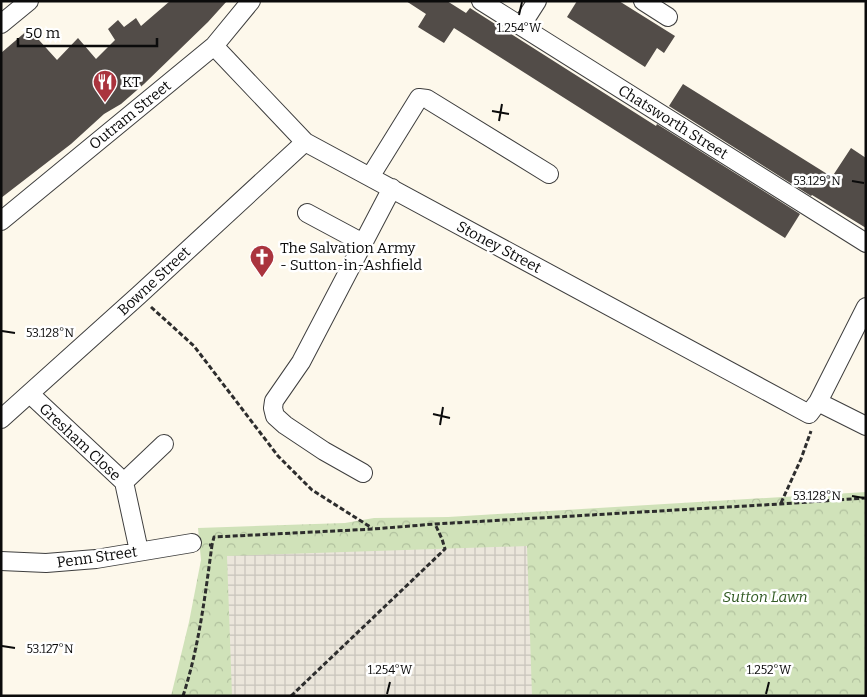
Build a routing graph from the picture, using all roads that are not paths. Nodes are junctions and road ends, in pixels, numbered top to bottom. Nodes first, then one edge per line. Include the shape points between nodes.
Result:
1 (29, 1) edge
2 (251, 1) edge
3 (481, 1) edge
4 (536, 1) edge
5 (642, 1) edge
6 (668, 17) dead end
7 (1, 24) edge
8 (529, 31) junction
9 (214, 46) junction
10 (305, 142) junction
11 (549, 174) dead end
12 (370, 177) junction
13 (392, 188) junction
14 (307, 213) dead end
15 (1, 221) edge
16 (363, 243) junction
17 (866, 243) edge
18 (866, 307) edge
19 (30, 394) junction
20 (813, 408) junction
21 (1, 419) edge
22 (866, 426) edge
23 (164, 444) dead end
24 (363, 473) dead end
25 (124, 482) junction
26 (192, 543) road end
27 (139, 551) junction
28 (1, 561) edge

1 - 7 street
2 - 9 street, Outram Street
3 - 8 street, Chatsworth Street
4 - 8 street
5 - 6 street
8 - 17 street, Chatsworth Street
9 - 10 street, Stoney Street
9 - 15 street, Outram Street
10 - 12 street, Stoney Street
10 - 19 street, Bowne Street
11 - 12 street via 427,99 419,98
12 - 13 street, Stoney Street
13 - 16 street
13 - 20 street, Stoney Street
14 - 16 street
16 - 24 street via 301,362 274,401 273,408 275,416 285,425
18 - 20 street
19 - 21 street, Bowne Street
19 - 25 street, Gresham Close
20 - 22 street, Stoney Street
23 - 25 street
25 - 27 street, Gresham Close
26 - 27 street, Penn Street
27 - 28 street, Penn Street via 46,563

